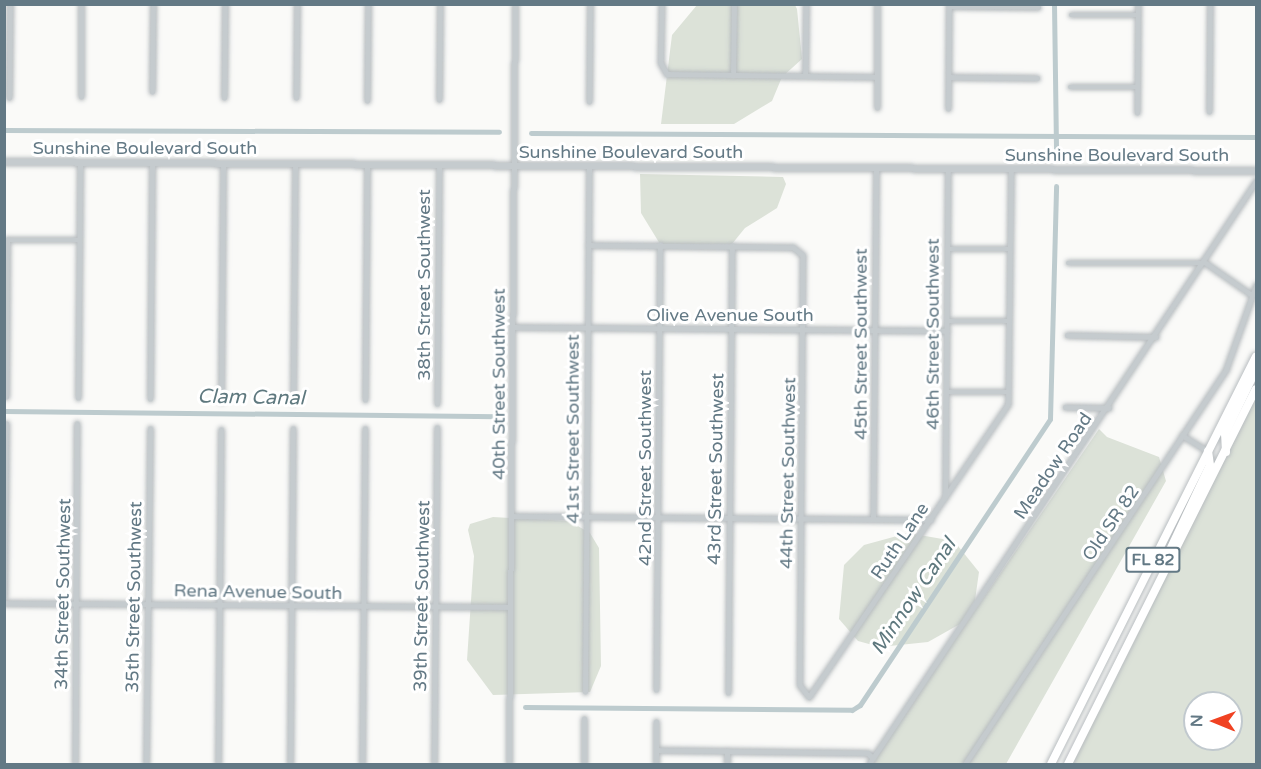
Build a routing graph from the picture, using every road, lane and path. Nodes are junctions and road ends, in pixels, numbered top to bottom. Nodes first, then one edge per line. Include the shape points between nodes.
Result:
1 (10, 4) edge
2 (81, 4) edge
3 (153, 4) edge
4 (225, 4) edge
5 (297, 4) edge
6 (368, 4) edge
7 (440, 4) edge
8 (515, 4) edge
9 (590, 4) edge
10 (662, 4) edge
11 (734, 4) edge
12 (806, 4) edge
13 (878, 4) edge
14 (1138, 4) edge
15 (1210, 4) edge
16 (949, 5) edge
17 (1038, 7) dead end
18 (1071, 15) dead end
19 (1138, 15) junction
20 (733, 76) junction
21 (805, 76) junction
22 (877, 77) junction
23 (949, 77) junction
24 (1037, 78) dead end
25 (1070, 87) dead end
26 (1137, 87) junction
27 (152, 92) dead end
28 (81, 97) dead end
29 (9, 98) dead end
30 (224, 98) dead end
31 (296, 98) dead end
32 (440, 100) dead end
33 (368, 101) dead end
34 (589, 102) dead end
35 (877, 108) dead end
36 (948, 109) dead end
37 (1209, 112) dead end
38 (1137, 113) dead end
39 (4, 162) edge
40 (80, 163) junction
41 (152, 163) junction
42 (223, 164) junction
43 (295, 164) junction
44 (367, 165) junction
45 (439, 166) junction
46 (514, 166) junction
47 (589, 167) junction
48 (876, 169) junction
49 (948, 170) junction
50 (1011, 170) junction
51 (1257, 171) edge
52 (1257, 181) edge
53 (6, 240) edge
54 (79, 240) junction
55 (588, 245) junction
56 (660, 245) junction
57 (732, 246) junction
58 (947, 249) junction
59 (1010, 249) junction
60 (1068, 263) dead end
61 (1206, 263) junction
62 (1257, 285) edge
63 (1252, 295) junction
64 (947, 321) junction
65 (1010, 321) junction
66 (513, 327) junction
67 (588, 328) junction
68 (659, 328) junction
69 (731, 329) junction
70 (803, 329) junction
71 (875, 330) junction
72 (947, 330) junction
73 (1067, 335) dead end
74 (1156, 337) junction
75 (1257, 357) edge
76 (1257, 370) edge
77 (1257, 389) edge
78 (946, 392) junction
79 (1009, 392) junction
80 (6, 397) dead end
81 (78, 398) dead end
82 (150, 399) dead end
83 (365, 400) dead end
84 (221, 401) dead end
85 (293, 402) dead end
86 (437, 404) dead end
87 (1065, 407) dead end
88 (1109, 408) junction
89 (6, 424) dead end
90 (77, 424) dead end
91 (437, 428) dead end
92 (150, 429) dead end
93 (293, 429) dead end
94 (365, 429) dead end
95 (221, 430) dead end
96 (1182, 435) junction
97 (1208, 452) junction
98 (1226, 452) junction
99 (945, 498) junction
100 (511, 516) junction
101 (586, 517) junction
102 (658, 518) junction
103 (729, 518) junction
104 (801, 519) junction
105 (873, 519) junction
106 (931, 520) junction
107 (1166, 568) junction
108 (4, 597) edge
109 (4, 603) edge
110 (76, 604) junction
111 (148, 604) junction
112 (220, 605) junction
113 (291, 605) junction
114 (363, 606) junction
115 (435, 607) junction
116 (510, 607) junction
117 (656, 690) dead end
118 (585, 692) dead end
119 (728, 693) dead end
120 (804, 696) joint
121 (584, 719) dead end
122 (656, 722) dead end
123 (656, 750) junction
124 (727, 751) junction
125 (873, 758) junction
126 (75, 765) edge
127 (146, 765) edge
128 (218, 765) edge
129 (290, 765) edge
130 (362, 765) edge
131 (434, 765) edge
132 (509, 765) edge
133 (584, 765) edge
134 (656, 765) edge
135 (727, 765) edge
136 (869, 765) edge
137 (965, 765) edge
138 (1051, 765) edge
139 (1068, 765) edge

1 - 29 street
2 - 28 street
3 - 27 street
4 - 30 street
5 - 31 street
6 - 33 street
7 - 32 street
8 - 46 street, 40th Street Southwest
9 - 34 street
10 - 20 street via 663,69 673,75
11 - 20 street
12 - 21 street
13 - 22 street
14 - 19 street
15 - 37 street
16 - 17 street
16 - 23 street
18 - 19 street
19 - 26 street
20 - 21 street
21 - 22 street
22 - 35 street
23 - 24 street
23 - 36 street
25 - 26 street
26 - 38 street
39 - 40 street, Sunshine Boulevard South
40 - 41 street, Sunshine Boulevard South
40 - 54 street
41 - 42 street, Sunshine Boulevard South
41 - 82 street
42 - 43 street, Sunshine Boulevard South
42 - 84 street
43 - 44 street, Sunshine Boulevard South
43 - 85 street
44 - 45 street, Sunshine Boulevard South
44 - 83 street
45 - 46 street, Sunshine Boulevard South
45 - 86 street, 38th Street Southwest
46 - 47 street, Sunshine Boulevard South
46 - 66 street, 40th Street Southwest
47 - 48 street, Sunshine Boulevard South
47 - 55 street, 41st Street Southwest
48 - 49 street, Sunshine Boulevard South
48 - 71 street, 45th Street Southwest
49 - 50 street, Sunshine Boulevard South
49 - 58 street, 46th Street Southwest
50 - 51 street, Sunshine Boulevard South
50 - 59 street
52 - 61 street, Meadow Road
53 - 54 street
53 - 80 street
54 - 81 street
55 - 56 street
55 - 67 street, 41st Street Southwest
56 - 57 street
56 - 68 street, 42nd Street Southwest
57 - 69 street, 43rd Street Southwest
57 - 70 street, 44th Street Southwest via 801,250
58 - 59 street
58 - 64 street, 46th Street Southwest
59 - 65 street
60 - 61 street
61 - 63 street
61 - 74 street, Meadow Road
62 - 63 street, Old SR 82
63 - 96 street, Old SR 82 via 1233,356
64 - 65 street
64 - 72 street, 46th Street Southwest
65 - 79 street
66 - 67 street, Olive Avenue South
66 - 100 street, 40th Street Southwest
67 - 68 street, Olive Avenue South
67 - 101 street, 41st Street Southwest
68 - 69 street, Olive Avenue South
68 - 102 street, 42nd Street Southwest
69 - 70 street, Olive Avenue South
69 - 103 street, 43rd Street Southwest
70 - 71 street, Olive Avenue South
70 - 104 street, 44th Street Southwest
71 - 72 street, Olive Avenue South
71 - 105 street, 45th Street Southwest
72 - 78 street, 46th Street Southwest
73 - 74 street
74 - 88 street, Meadow Road
75 - 97 highway, FL 82
76 - 98 highway via 1225,435
77 - 98 highway, FL 82
78 - 79 street
78 - 99 street, 46th Street Southwest
79 - 99 street, Ruth Lane via 1004,411
87 - 88 street
88 - 125 street, Meadow Road
89 - 108 street
90 - 110 street, 34th Street Southwest
91 - 115 street, 39th Street Southwest
92 - 111 street, 35th Street Southwest
93 - 113 street
94 - 114 street
95 - 112 street
96 - 97 street
96 - 137 street, Old SR 82
97 - 107 highway via 1210,465 1167,555
97 - 138 highway, FL 82
98 - 107 highway, FL 82
99 - 106 street, Ruth Lane
100 - 101 street
100 - 116 street, 40th Street Southwest
101 - 102 street
101 - 118 street, 41st Street Southwest
102 - 103 street
102 - 117 street, 42nd Street Southwest
103 - 104 street
103 - 119 street, 43rd Street Southwest
104 - 105 street
104 - 120 street, 44th Street Southwest
105 - 106 street
106 - 120 street, Ruth Lane via 814,693
107 - 139 highway, FL 82
109 - 110 street, Rena Avenue South
110 - 111 street, Rena Avenue South
110 - 126 street, 34th Street Southwest
111 - 112 street, Rena Avenue South
111 - 127 street, 35th Street Southwest
112 - 113 street, Rena Avenue South
112 - 128 street
113 - 114 street, Rena Avenue South
113 - 129 street
114 - 115 street, Rena Avenue South
114 - 130 street
115 - 116 street, Rena Avenue South
115 - 131 street, 39th Street Southwest
116 - 132 street, 40th Street Southwest
121 - 133 street
122 - 123 street
123 - 124 street
123 - 134 street
124 - 125 street via 868,753
124 - 135 street
125 - 136 street, Meadow Road

